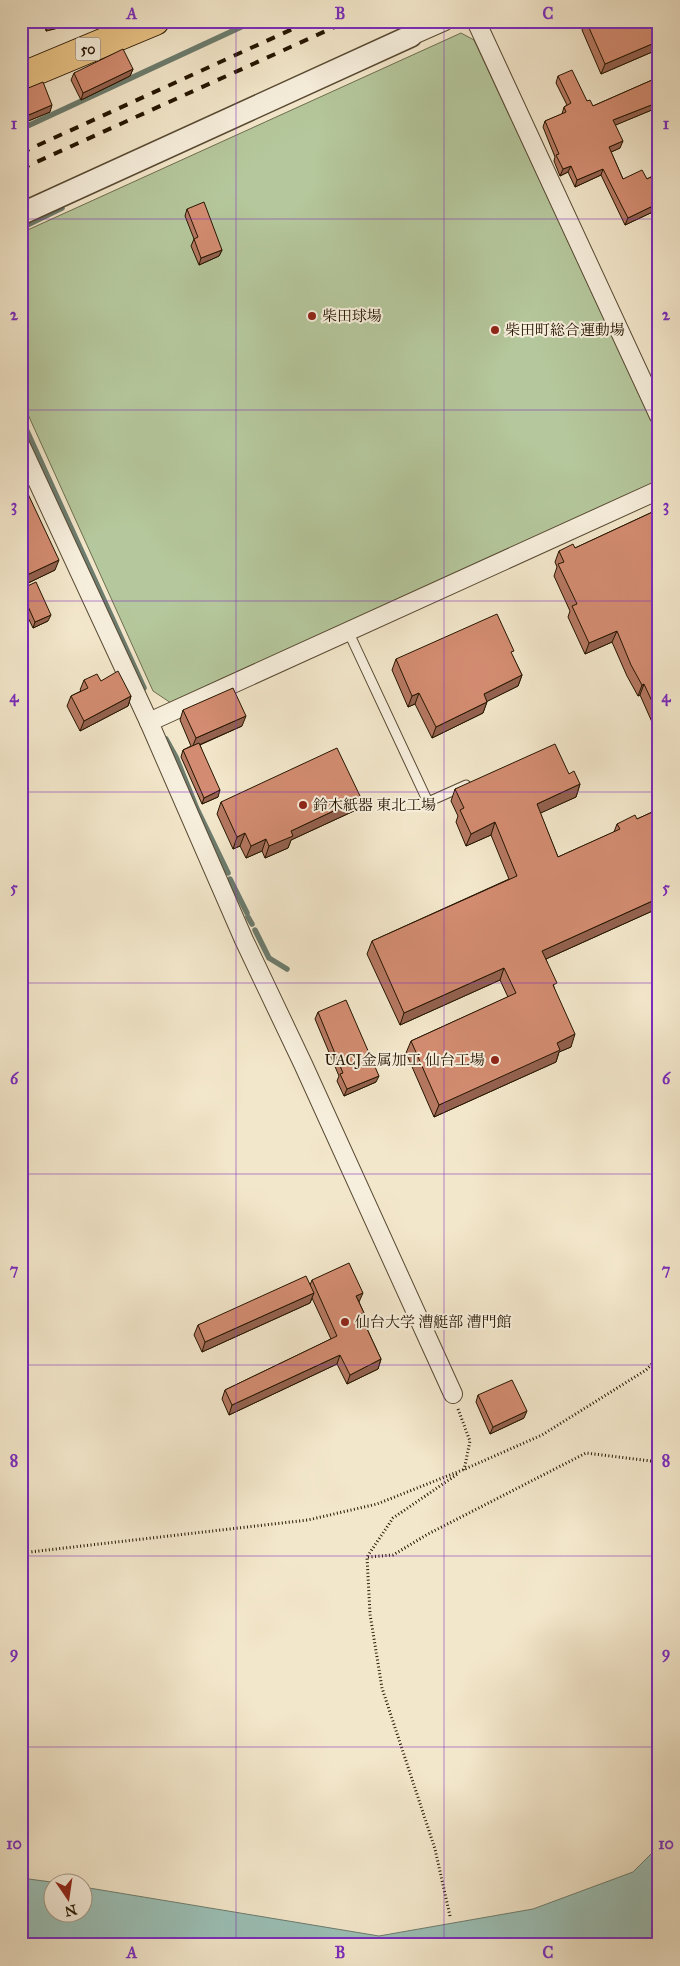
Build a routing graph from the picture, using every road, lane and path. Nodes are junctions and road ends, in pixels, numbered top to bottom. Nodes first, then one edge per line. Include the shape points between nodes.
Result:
1 (155, 21) edge
2 (445, 21) edge
3 (476, 21) edge
4 (411, 29) edge
5 (21, 77) edge
6 (21, 214) edge
7 (659, 416) edge
8 (21, 446) edge
9 (659, 490) edge
10 (348, 631) junction
11 (149, 722) junction
12 (473, 781) edge
13 (659, 1357) edge
14 (452, 1394) joint
15 (659, 1462) edge
16 (465, 1469) junction
17 (21, 1553) edge
18 (367, 1557) junction
19 (450, 1916) dead end

1 - 5 main road, 50
2 - 4 street
3 - 7 street
4 - 6 street
8 - 11 street
9 - 10 street
10 - 11 street
10 - 12 lane via 428,802
11 - 14 street via 244,940
13 - 16 path via 646,1370 542,1435
14 - 16 path via 470,1441
15 - 18 path via 586,1453 393,1555
16 - 17 path via 377,1504 308,1520
16 - 18 path via 392,1518
18 - 19 path via 370,1614 382,1688 435,1848

